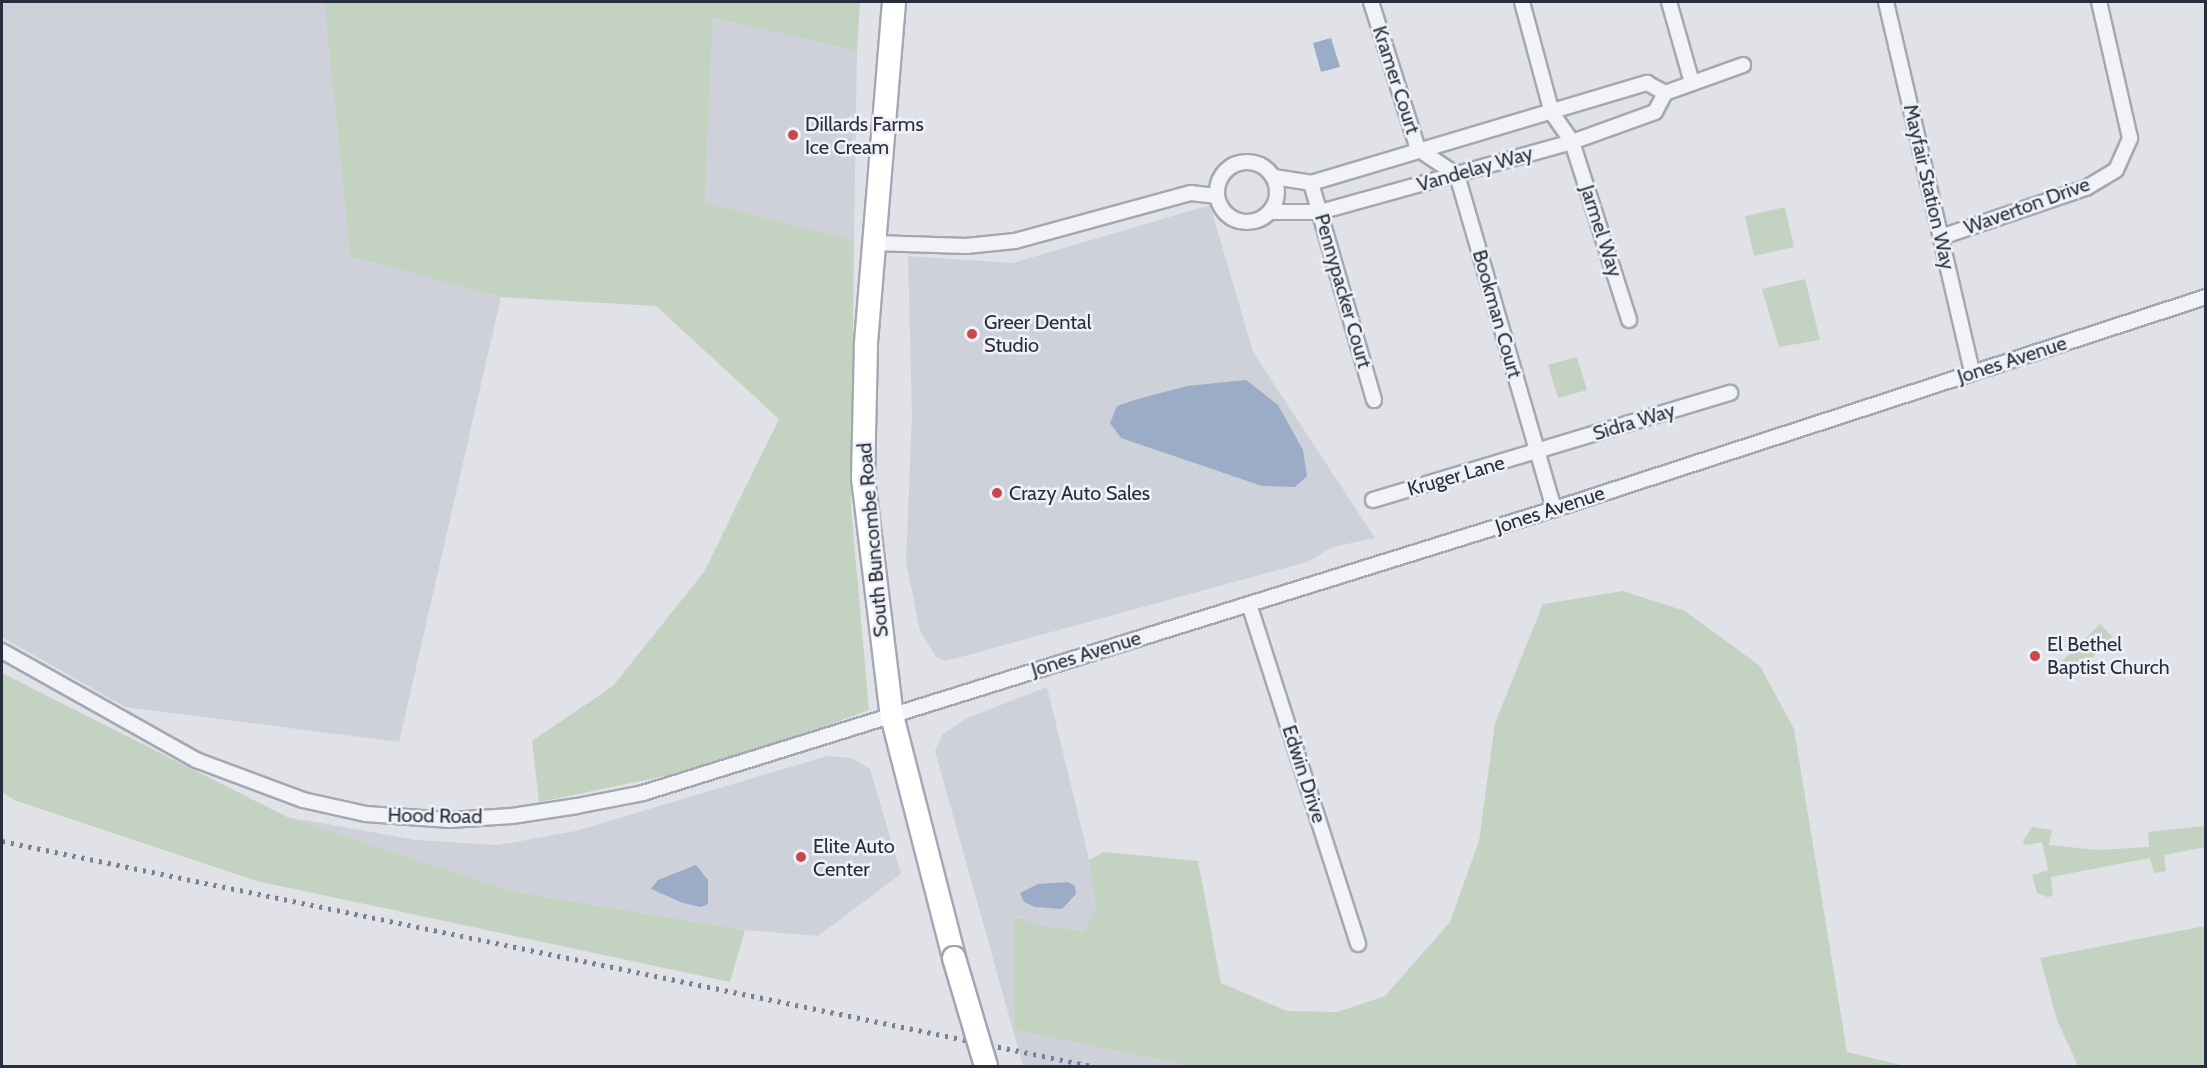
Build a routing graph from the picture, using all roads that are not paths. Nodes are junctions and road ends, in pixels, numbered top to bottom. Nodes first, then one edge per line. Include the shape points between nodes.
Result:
1 (894, 2) edge
2 (1371, 2) edge
3 (1522, 2) edge
4 (1669, 2) edge
5 (1886, 2) edge
6 (2098, 2) edge
7 (1743, 65) dead end
8 (1692, 82) junction
9 (1665, 93) junction
10 (1552, 113) junction
11 (1572, 141) junction
12 (1418, 149) junction
13 (1456, 175) junction
14 (1274, 177) junction
15 (1311, 183) junction
16 (1216, 196) junction
17 (1271, 212) junction
18 (1320, 212) junction
19 (1941, 237) junction
20 (874, 243) junction
21 (2205, 297) edge
22 (1629, 320) dead end
23 (1972, 373) junction
24 (1730, 393) dead end
25 (1374, 400) dead end
26 (1538, 452) junction
27 (1373, 500) dead end
28 (1554, 509) junction
29 (1249, 604) junction
30 (2, 651) edge
31 (892, 716) junction
32 (1358, 944) dead end
33 (986, 1066) edge

1 - 20 main road, South Buncombe Road
2 - 12 street, Kramer Court
3 - 10 street
4 - 8 street
5 - 19 street, Mayfair Station Way
6 - 19 street, Waverton Drive via 2130,138 2116,170 2086,188
7 - 8 street, Vandelay Way
8 - 9 street, Vandelay Way
9 - 10 street, Vandelay Way via 1647,83
9 - 11 street, Vandelay Way via 1655,112
10 - 11 street, Jarmel Way
10 - 12 street, Vandelay Way
11 - 13 street, Vandelay Way
11 - 22 street, Jarmel Way
12 - 13 street, Kramer Court
12 - 15 street, Vandelay Way
13 - 18 street, Vandelay Way
13 - 26 street, Bookman Court
14 - 15 street, Vandelay Way
14 - 16 street via 1258,164 1238,163 1221,176
14 - 17 street via 1278,195
15 - 18 street, Pennypacker Court
16 - 17 street via 1225,214 1243,223 1254,222
16 - 20 street via 1191,193 1015,241 966,246
17 - 18 street, Vandelay Way
18 - 25 street, Pennypacker Court
19 - 23 street, Mayfair Station Way
20 - 31 main road, South Buncombe Road via 866,346 863,478
21 - 23 street, Jones Avenue
23 - 28 street, Jones Avenue
24 - 26 street, Sidra Way
26 - 27 street, Kruger Lane
26 - 28 street, Bookman Court
28 - 29 street, Jones Avenue
29 - 31 street, Jones Avenue
29 - 32 street, Edwin Drive
30 - 31 street, Hood Road via 207,765 303,800 387,817 502,817 643,793
31 - 33 main road, South Buncombe Road, bridge

